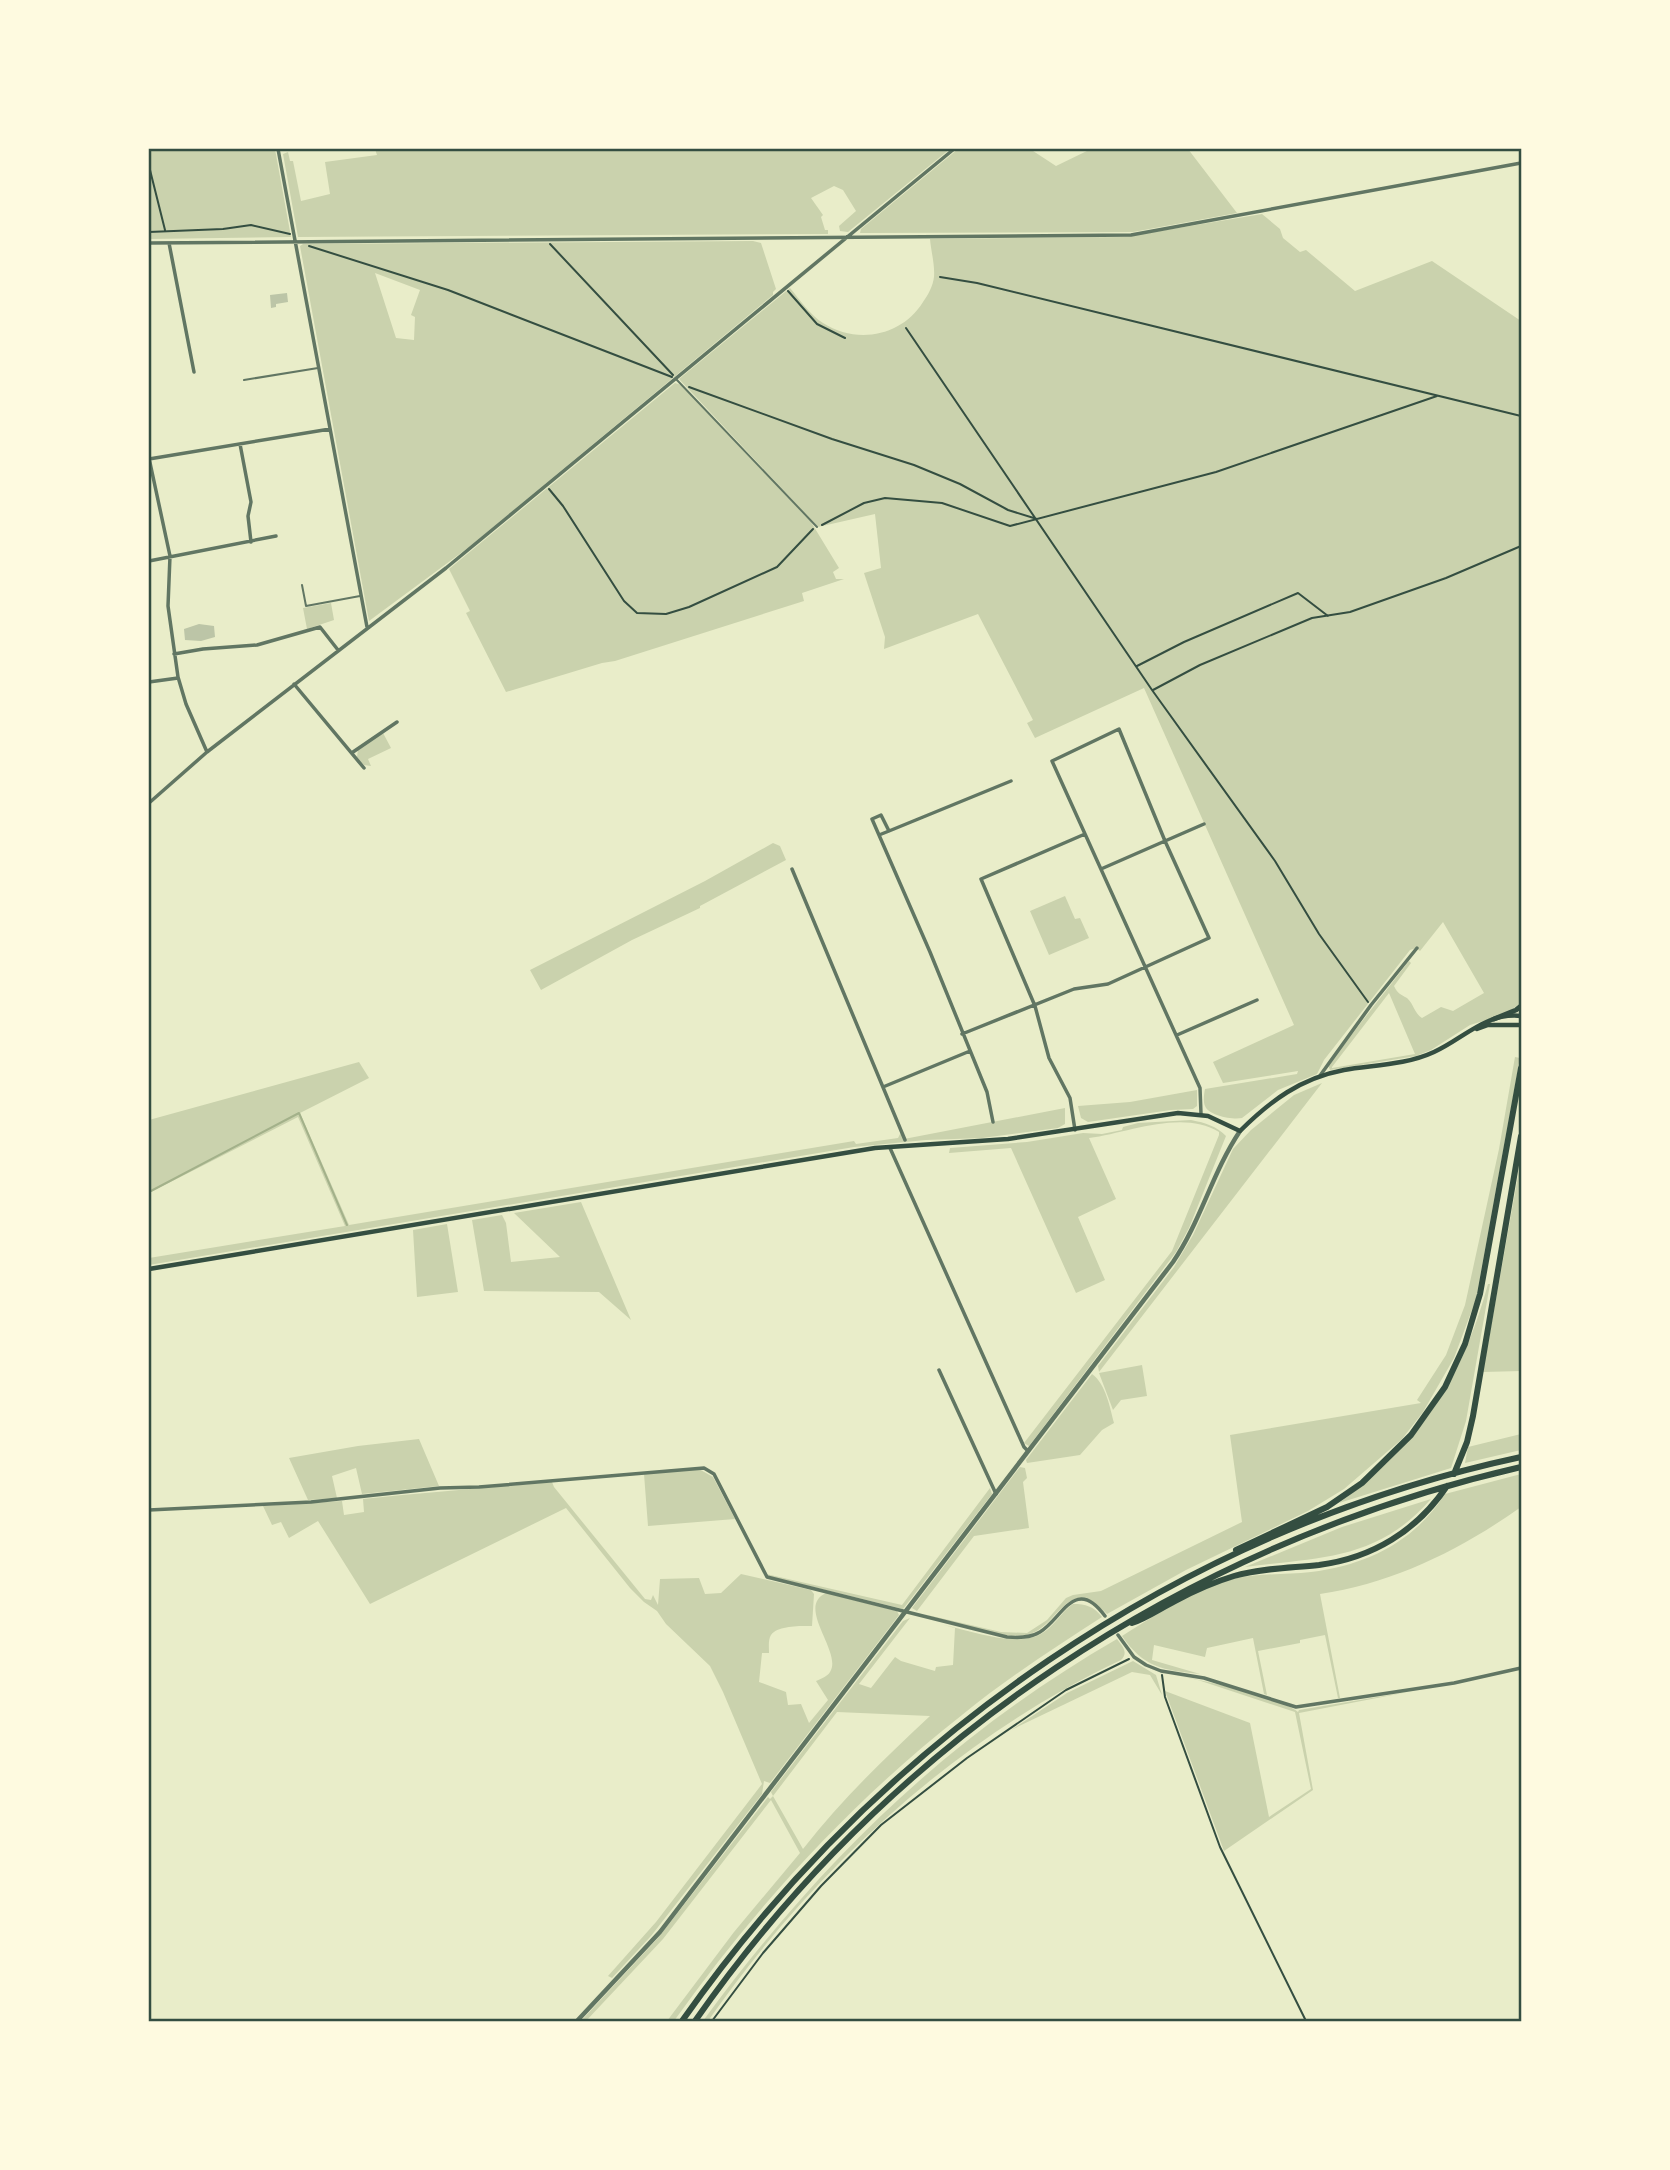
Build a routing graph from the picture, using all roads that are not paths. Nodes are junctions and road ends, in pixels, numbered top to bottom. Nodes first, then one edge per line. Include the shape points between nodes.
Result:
1 (278, 149) edge
2 (954, 149) edge
3 (1521, 163) edge
4 (848, 237) junction
5 (296, 242) junction
6 (149, 243) edge
7 (169, 243) junction
8 (319, 368) junction
9 (194, 372) dead end
10 (676, 379) junction
11 (244, 380) dead end
12 (330, 429) junction
13 (240, 444) junction
14 (149, 458) edge
15 (817, 527) road end
16 (276, 536) dead end
17 (251, 542) junction
18 (170, 556) junction
19 (149, 561) edge
20 (302, 585) dead end
21 (362, 596) junction
22 (368, 627) junction
23 (338, 650) junction
24 (174, 654) junction
25 (178, 677) junction
26 (149, 682) edge
27 (294, 684) junction
28 (397, 722) dead end
29 (207, 752) junction
30 (353, 752) junction
31 (365, 768) dead end
32 (1011, 781) dead end
33 (149, 803) edge
34 (1204, 824) dead end
35 (889, 831) junction
36 (1085, 834) junction
37 (879, 835) junction
38 (1165, 841) junction
39 (792, 869) dead end
40 (1101, 869) junction
41 (1417, 948) dead end
42 (1147, 967) junction
43 (1257, 1000) dead end
44 (1035, 1006) junction
45 (1521, 1006) edge
46 (1521, 1016) edge
47 (1494, 1019) junction
48 (1521, 1025) edge
49 (962, 1034) junction
50 (1463, 1034) junction
51 (1177, 1035) junction
52 (970, 1051) junction
53 (1521, 1068) edge
54 (1319, 1077) junction
55 (883, 1087) junction
56 (1201, 1114) junction
57 (993, 1122) dead end
58 (1075, 1130) junction
59 (1240, 1131) junction
60 (1521, 1136) edge
61 (905, 1140) dead end
62 (890, 1147) junction
63 (149, 1269) edge
64 (939, 1370) dead end
65 (1028, 1451) junction
66 (1521, 1457) edge
67 (1521, 1467) edge
68 (996, 1494) junction
69 (149, 1510) edge
70 (1228, 1558) junction
71 (907, 1610) junction
72 (1105, 1616) dead end
73 (1120, 1626) junction
74 (1118, 1635) dead end
75 (1521, 1668) edge
76 (577, 2021) edge
77 (682, 2021) edge
78 (695, 2021) edge

1 - 5 street
2 - 4 street
3 - 4 street via 1131,235
4 - 5 street
4 - 10 street
5 - 7 street
5 - 8 street
6 - 7 street
7 - 9 street
8 - 11 lane
8 - 12 street
10 - 15 lane
10 - 22 street
12 - 13 street
12 - 21 street
13 - 14 street
13 - 17 street via 251,502
14 - 18 street
16 - 17 street
17 - 18 street
18 - 19 street
18 - 24 street via 168,606
20 - 21 lane via 306,606
21 - 22 street
22 - 23 street
23 - 24 street via 320,627 257,645
23 - 27 street
24 - 25 street
25 - 26 street
25 - 29 street
27 - 29 street
27 - 30 street
28 - 30 street
29 - 33 street
30 - 31 street
32 - 35 street
34 - 38 street
35 - 37 street
35 - 37 street via 881,815 872,819
36 - 38 street via 1052,761 1119,729
36 - 40 street
36 - 44 street via 981,879
37 - 49 street
38 - 40 street
38 - 42 street via 1209,938
39 - 55 street
40 - 42 street
41 - 54 street
42 - 44 street
42 - 51 street
43 - 51 street
44 - 49 street
44 - 58 street via 1049,1058 1070,1098
45 - 47 main road
46 - 47 main road
47 - 50 main road
48 - 50 main road via 1488,1026
49 - 52 street
50 - 54 main road via 1417,1059
51 - 56 street via 1202,1093
52 - 55 street
52 - 57 street via 987,1092
53 - 70 highway via 1480,1294 1465,1344 1445,1387 1411,1435 1362,1483 1327,1507 1245,1544
54 - 59 main road via 1280,1095
55 - 61 street
56 - 58 main road via 1164,1115
56 - 59 main road
58 - 62 main road
59 - 65 street via 1215,1172 1194,1228 1173,1262
60 - 73 highway via 1469,1433 1457,1469 1434,1504 1400,1535 1364,1554 1234,1576
62 - 63 main road
62 - 65 street
64 - 68 street
65 - 68 street
66 - 70 highway via 1327,1516
67 - 73 highway via 1422,1493 1332,1524 1256,1555
68 - 71 street
69 - 71 street via 311,1502 704,1468 714,1474 767,1577
70 - 77 highway via 1071,1645 930,1749 794,1880
71 - 72 street via 1013,1638 1041,1631 1074,1601 1093,1603
71 - 76 street via 660,1932
73 - 78 highway via 996,1708 895,1792 784,1906
74 - 75 street via 1146,1665 1296,1707

